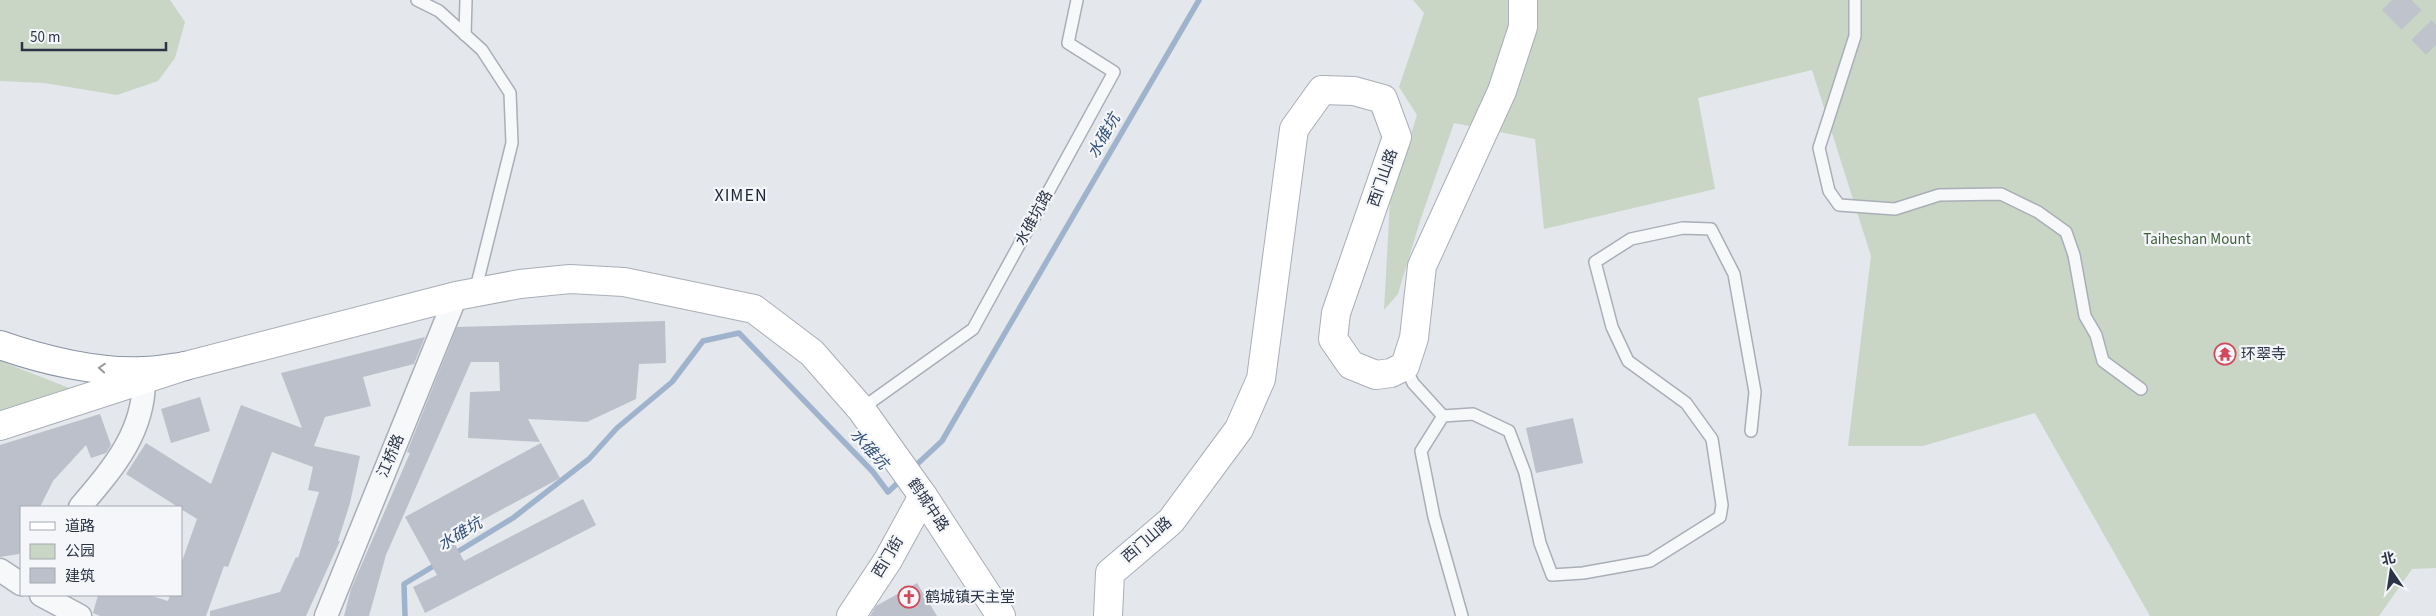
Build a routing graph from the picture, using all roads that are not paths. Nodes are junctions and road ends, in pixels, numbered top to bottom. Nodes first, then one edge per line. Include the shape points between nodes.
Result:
1 (417, 0) edge
2 (466, 0) edge
3 (1077, 0) edge
4 (1523, 0) edge
5 (1855, 0) edge
6 (465, 35) junction
7 (466, 294) junction
8 (0, 345) edge
9 (185, 366) junction
10 (1406, 366) junction
11 (144, 380) junction
12 (2141, 389) dead end
13 (861, 409) junction
14 (1443, 416) junction
15 (0, 426) edge
16 (1751, 431) dead end
17 (913, 481) junction
18 (81, 506) edge
19 (43, 596) edge
20 (80, 616) edge
21 (326, 616) edge
22 (851, 616) edge
23 (1000, 616) edge
24 (1108, 616) edge
25 (1462, 616) edge

1 - 6 lane via 439,11
2 - 6 lane
3 - 13 lane, 水碓坑路 via 1068,42 1114,72 973,329
4 - 10 main road via 1523,27 1502,91 1422,266 1414,338
5 - 12 lane via 1855,36 1819,148 1829,190 1839,205 1895,209 1939,195 2001,194 2038,212 2066,232 2074,255 2085,316 2096,335 2103,361
6 - 7 lane via 482,50 510,93 512,143
7 - 9 main road, 鹤城中路
7 - 13 main road, 鹤城中路 via 570,279 624,282 754,309 812,352
7 - 21 street, 江桥路
9 -> 8 main road via 142,371 79,366
9 - 11 main road
10 - 14 lane via 1412,383
10 - 24 main road, 西门山路 via 1376,375 1351,365 1333,339 1336,313 1397,137 1383,99 1354,91 1322,90 1294,129 1261,379 1239,429 1171,521 1110,573
11 - 15 main road
11 - 18 street via 144,401 139,421 121,454
13 - 17 main road, 鹤城中路
14 - 16 lane via 1473,414 1509,431 1552,575 1650,561 1720,518 1722,504 1712,439 1686,403 1628,361 1612,327 1596,262 1631,239 1683,228 1711,228 1734,274 1755,392
14 - 25 lane via 1422,451 1434,516
17 - 22 main road, 西门街 via 888,560
17 - 23 main road, 鹤城中路
19 - 20 street

